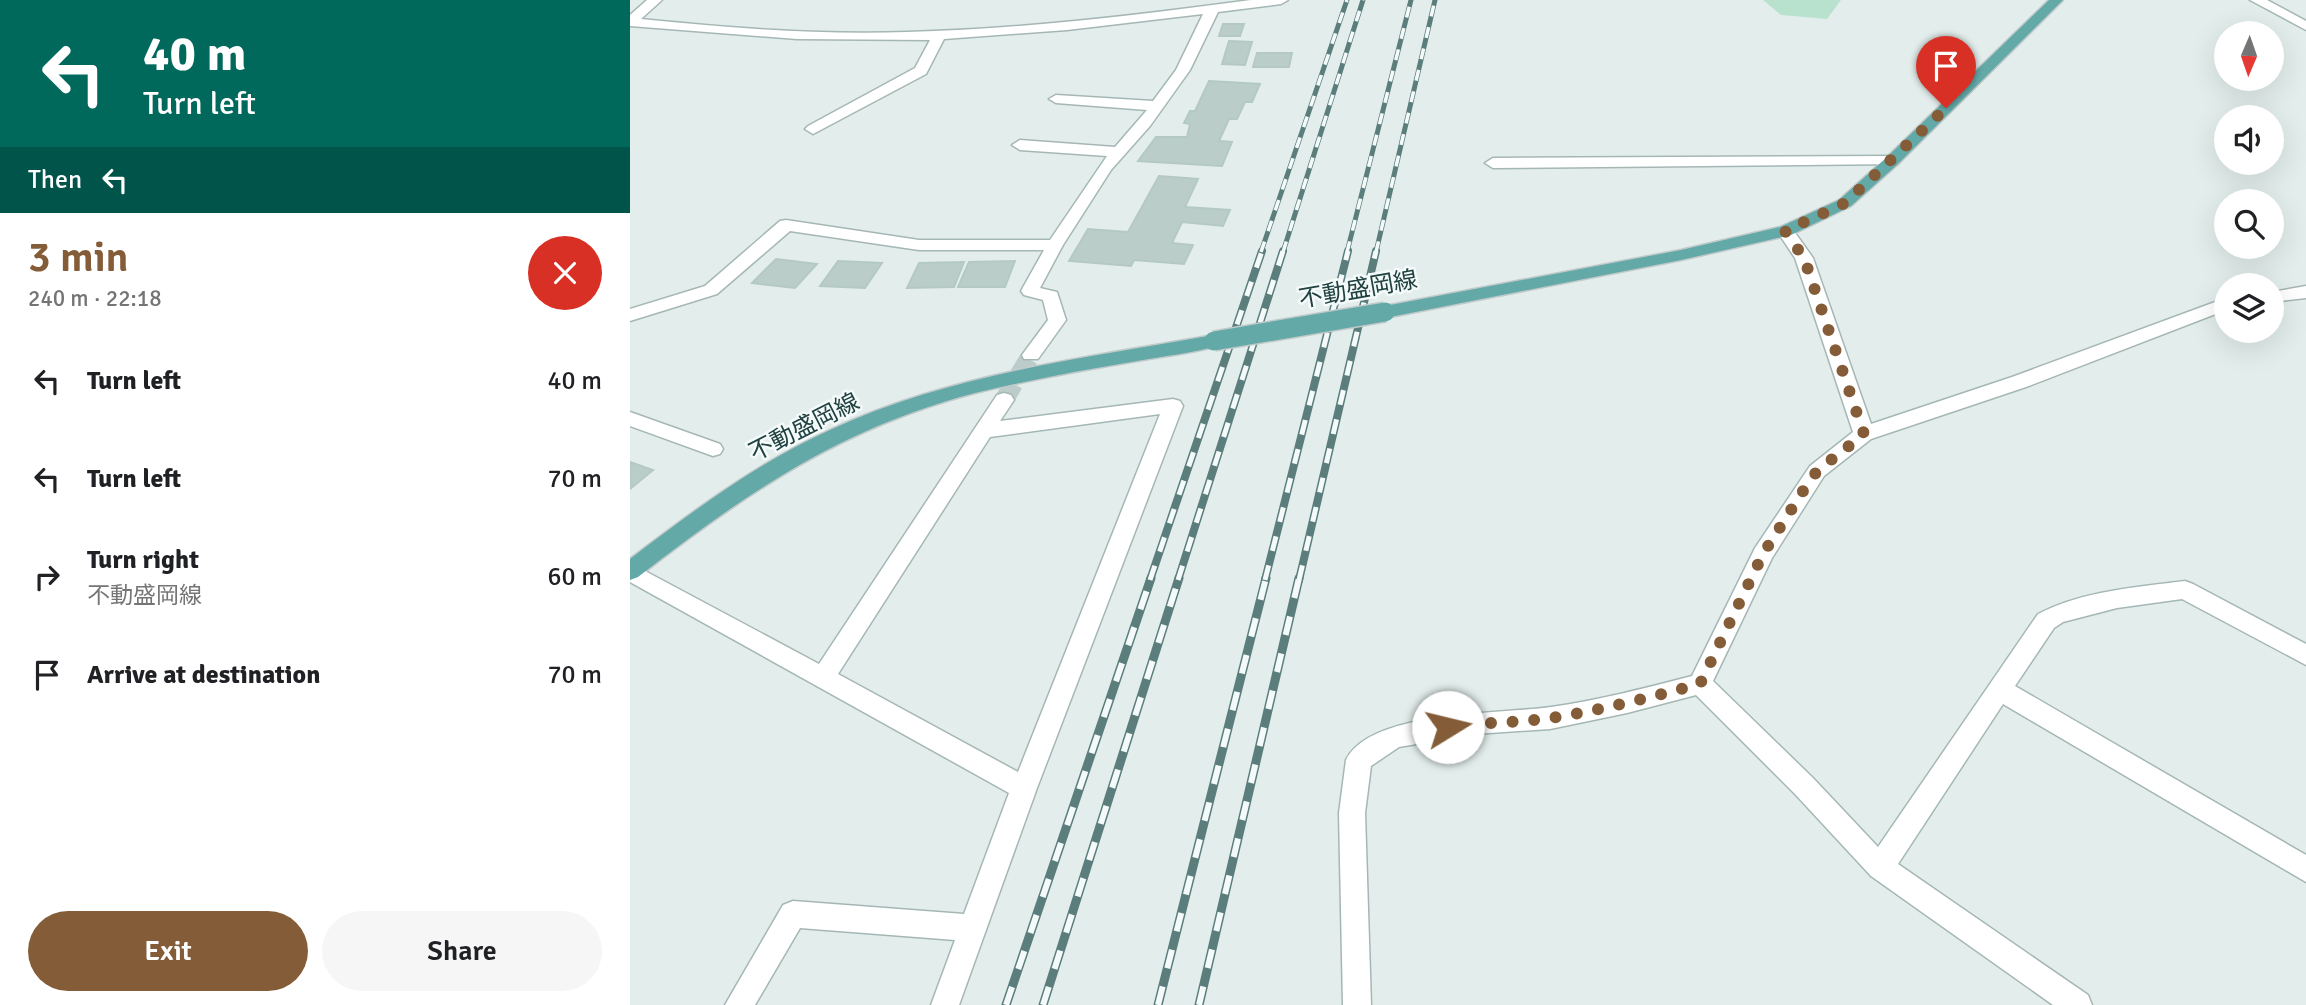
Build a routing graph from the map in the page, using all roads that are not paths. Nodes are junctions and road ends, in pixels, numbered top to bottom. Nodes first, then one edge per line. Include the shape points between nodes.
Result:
1 (655, 0) edge
2 (1281, 0) edge
3 (2056, 0) edge
4 (2257, 0) edge
5 (2266, 0) edge
6 (1213, 8) junction
7 (2306, 12) edge
8 (630, 22) edge
9 (2306, 26) edge
10 (939, 34) junction
11 (1056, 99) dead end
12 (1157, 106) junction
13 (813, 129) dead end
14 (1020, 145) dead end
15 (1119, 152) junction
16 (1892, 162) junction
17 (1493, 163) dead end
18 (1785, 231) junction
19 (1055, 244) junction
20 (2306, 292) edge
21 (2284, 295) edge
22 (2214, 309) edge
23 (630, 315) edge
24 (1031, 355) tunnel mouth
25 (1004, 400) tunnel mouth
26 (630, 419) edge
27 (987, 430) junction
28 (1864, 434) junction
29 (713, 449) dead end
30 (630, 572) edge
31 (2306, 655) edge
32 (822, 677) junction
33 (1700, 684) junction
34 (1999, 689) junction
35 (1024, 789) junction
36 (1880, 867) junction
37 (2306, 869) edge
38 (972, 928) junction
39 (739, 1005) edge
40 (945, 1005) edge
41 (1357, 1005) edge
42 (2078, 1005) edge

1 - 8 street
2 - 6 street
3 - 16 main road, 不動盛岡線
4 - 9 street
5 - 7 street
6 - 10 street via 1067,27
6 - 12 street via 1183,69
8 - 10 street via 743,34
10 - 13 street via 921,71
11 - 12 street
12 - 15 street
14 - 15 street
15 - 19 street
16 - 17 street
16 - 18 main road, 不動盛岡線 via 1845,203
18 - 28 street via 1804,258
18 - 30 main road, 不動盛岡線, bridge via 1385,313 999,382 923,402 840,433 778,465 693,522
19 - 23 street via 919,245 786,225 711,290
19 - 24 street via 1030,291 1051,296 1057,320
20 - 21 street
22 - 28 street
25 - 27 street
26 - 29 street
27 - 32 street
27 - 35 street via 1173,407
28 - 33 street via 1817,471 1803,491 1763,554
30 - 32 street
31 - 34 street via 2185,590 2175,590 2118,599 2046,621
32 - 35 street
33 - 36 street
33 - 41 street via 1550,718 1475,723 1393,737 1359,760 1352,813
34 - 36 street
34 - 37 street
35 - 38 street
36 - 42 street
38 - 39 street via 793,914
38 - 40 street

